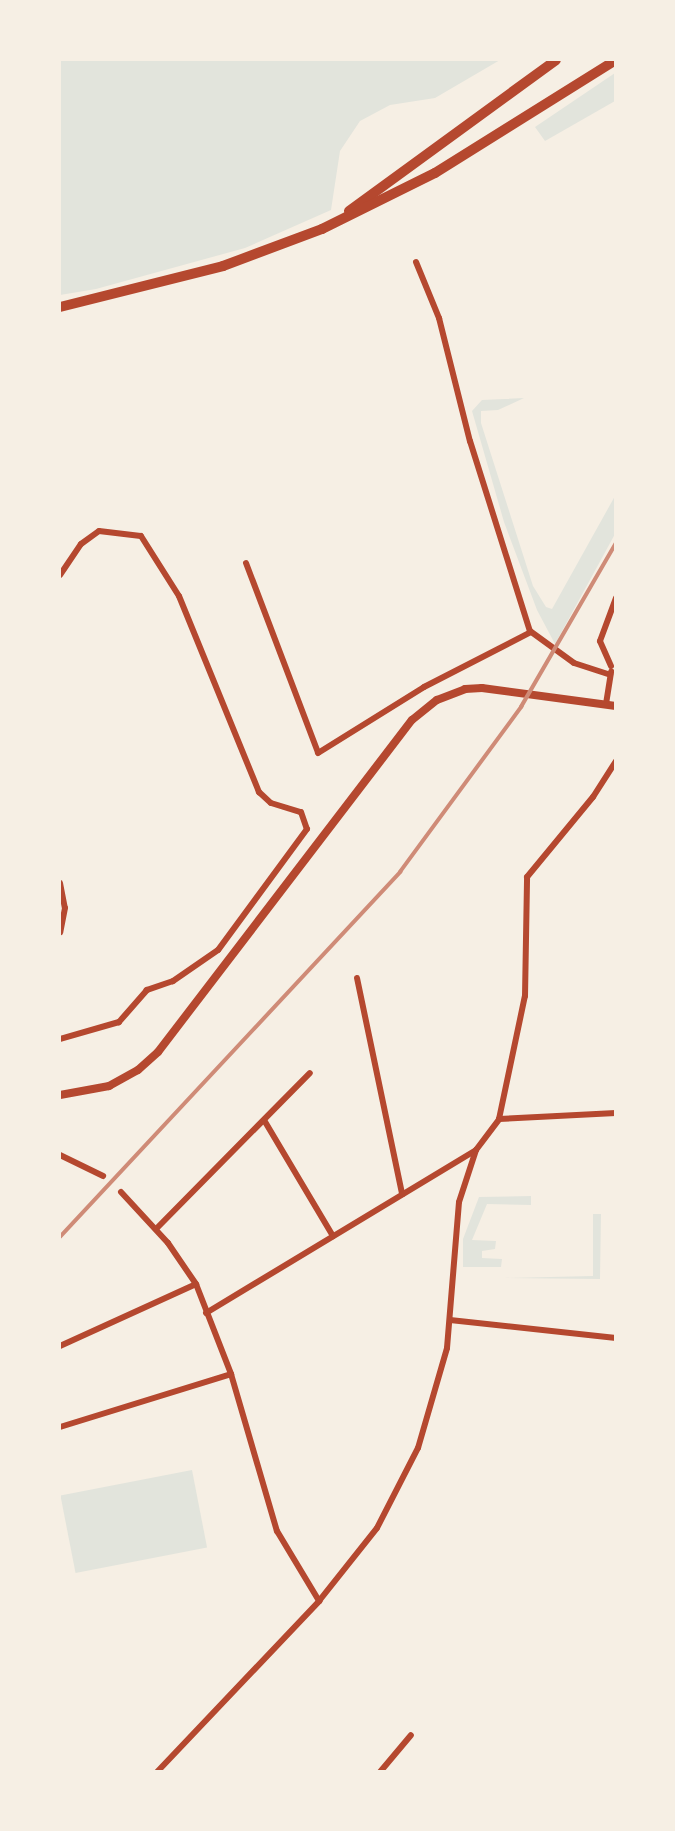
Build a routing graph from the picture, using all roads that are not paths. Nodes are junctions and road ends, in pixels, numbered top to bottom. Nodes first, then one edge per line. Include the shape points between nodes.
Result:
1 (556, 60) edge
2 (615, 60) edge
3 (322, 229) junction
4 (416, 262) dead end
5 (60, 307) edge
6 (246, 563) dead end
7 (60, 575) edge
8 (615, 598) edge
9 (531, 632) junction
10 (613, 666) edge
11 (610, 675) junction
12 (606, 704) junction
13 (615, 706) edge
14 (615, 761) edge
15 (60, 883) edge
16 (60, 933) edge
17 (357, 978) dead end
18 (60, 1039) edge
19 (310, 1073) dead end
20 (60, 1095) edge
21 (615, 1113) edge
22 (499, 1119) junction
23 (264, 1121) junction
24 (476, 1150) junction
25 (60, 1155) edge
26 (103, 1176) dead end
27 (121, 1192) dead end
28 (402, 1194) junction
29 (156, 1229) junction
30 (333, 1236) junction
31 (196, 1284) junction
32 (206, 1313) junction
33 (450, 1320) junction
34 (615, 1338) edge
35 (60, 1346) edge
36 (231, 1374) junction
37 (60, 1427) edge
38 (319, 1601) junction
39 (411, 1735) dead end
40 (157, 1772) edge
41 (380, 1772) edge

1 - 3 highway
2 - 3 highway via 435,173
3 - 5 highway via 212,270
4 - 9 street via 439,318 470,441
6 - 9 street via 318,753 424,687
7 - 18 street via 81,544 99,531 141,536 179,596 259,792 271,803 301,811 307,829 218,950 173,981 147,990 119,1022
8 - 10 street via 600,641
9 - 11 street via 574,663
10 - 11 street
11 - 12 street
12 - 13 street
12 - 20 street via 466,689 424,710 158,1052 109,1086
14 - 22 street via 593,797 527,877 525,996
15 - 16 street via 65,908
17 - 28 street
19 - 23 street
21 - 22 street
22 - 24 street
23 - 29 street
23 - 30 street
24 - 28 street
24 - 33 street via 453,1236
25 - 26 street
27 - 29 street
28 - 30 street
29 - 31 street
30 - 32 street
31 - 32 street
31 - 35 street
32 - 36 street
33 - 34 street
33 - 38 street via 436,1398 418,1448 377,1528
36 - 37 street
36 - 38 street via 277,1531
38 - 40 street
39 - 41 street

